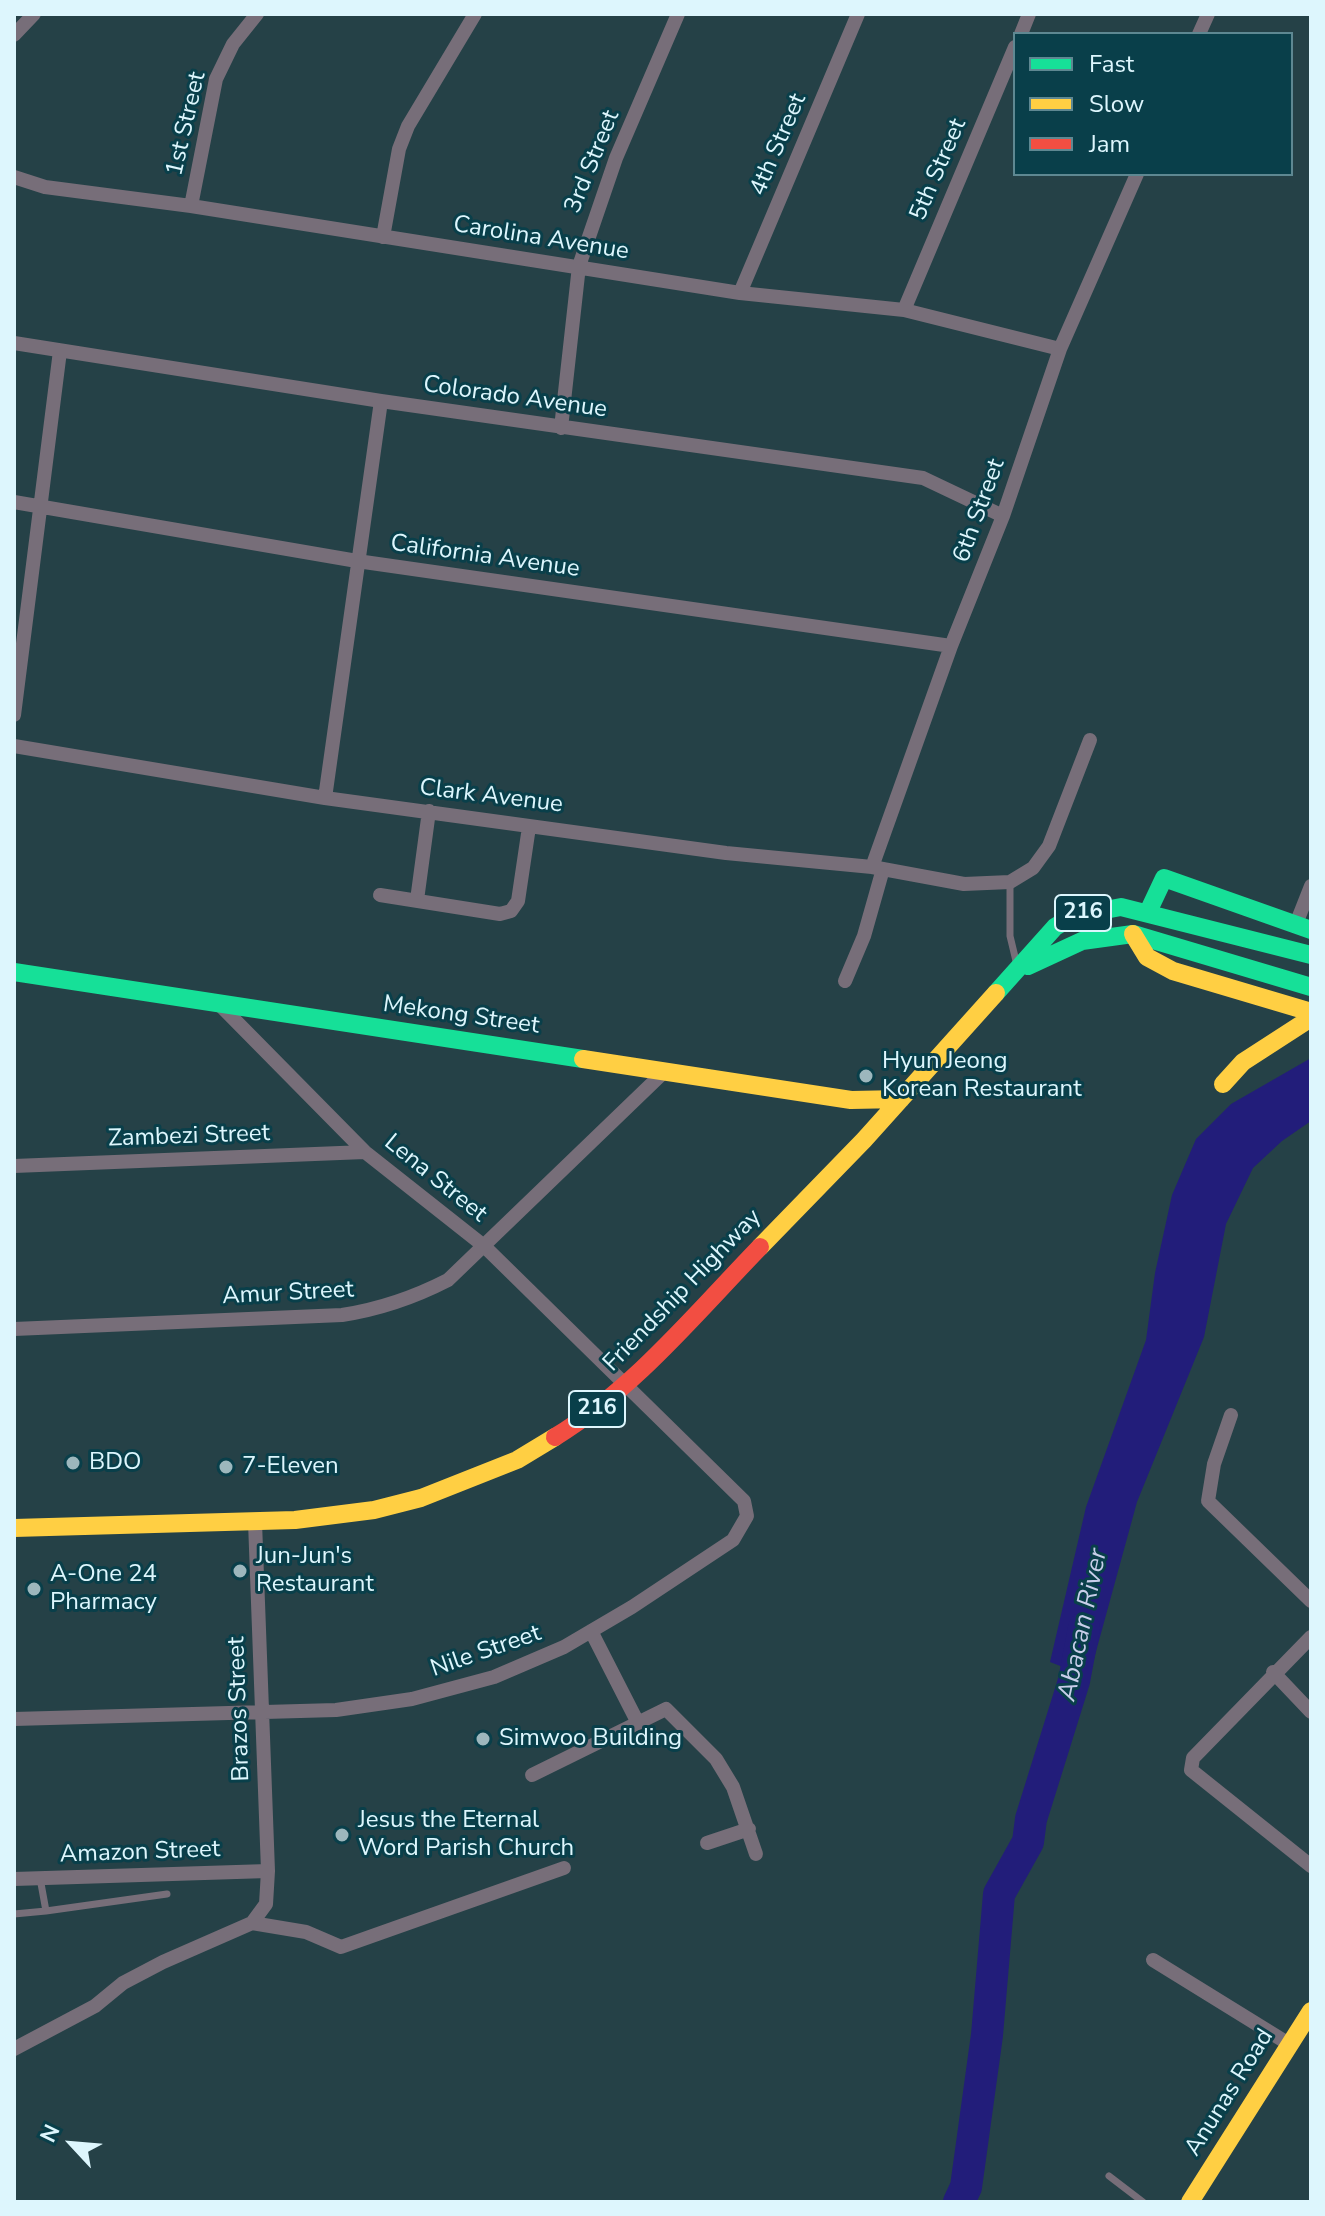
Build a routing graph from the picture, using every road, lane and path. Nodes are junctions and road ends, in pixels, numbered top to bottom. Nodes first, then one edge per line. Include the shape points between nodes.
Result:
1 (34, 14) edge
2 (257, 14) edge
3 (475, 14) edge
4 (678, 14) edge
5 (858, 14) edge
6 (14, 35) edge
7 (1013, 52) edge
8 (1136, 176) edge
9 (14, 177) edge
10 (191, 206) junction
11 (383, 237) junction
12 (579, 266) junction
13 (740, 293) junction
14 (904, 310) junction
15 (14, 343) edge
16 (1060, 349) junction
17 (60, 351) junction
18 (381, 401) junction
19 (561, 428) junction
20 (14, 502) edge
21 (41, 505) junction
22 (1003, 516) junction
23 (357, 561) junction
24 (951, 646) junction
25 (14, 715) edge
26 (1090, 740) dead end
27 (14, 746) edge
28 (325, 798) junction
29 (429, 811) junction
30 (529, 827) junction
31 (877, 868) junction
32 (1010, 882) junction
33 (1311, 886) edge
34 (380, 895) dead end
35 (417, 900) junction
36 (1148, 912) junction
37 (1303, 927) edge
38 (1133, 934) junction
39 (1311, 955) edge
40 (1019, 971) junction
41 (14, 972) edge
42 (845, 981) dead end
43 (1311, 987) edge
44 (219, 1004) junction
45 (1311, 1015) edge
46 (666, 1070) junction
47 (1223, 1084) dead end
48 (901, 1099) junction
49 (365, 1152) junction
50 (14, 1166) edge
51 (484, 1246) junction
52 (14, 1329) edge
53 (625, 1386) junction
54 (1231, 1415) dead end
55 (255, 1522) junction
56 (14, 1528) edge
57 (1311, 1601) edge
58 (591, 1631) junction
59 (1311, 1637) edge
60 (1273, 1672) junction
61 (263, 1710) junction
62 (1311, 1712) edge
63 (14, 1719) edge
64 (638, 1723) junction
65 (532, 1775) dead end
66 (749, 1829) junction
67 (707, 1843) dead end
68 (756, 1854) dead end
69 (1311, 1866) edge
70 (564, 1868) dead end
71 (268, 1871) junction
72 (40, 1878) junction
73 (14, 1879) edge
74 (167, 1894) dead end
75 (46, 1911) junction
76 (14, 1914) edge
77 (252, 1923) junction
78 (1153, 1960) dead end
79 (1311, 2011) edge
80 (1289, 2044) junction
81 (14, 2049) edge
82 (1109, 2176) dead end
83 (1143, 2202) edge
84 (1190, 2202) edge

1 - 6 street
2 - 10 street, 1st Street via 233,44 216,79
3 - 11 street via 408,126
4 - 12 street, 3rd Street via 616,158
5 - 13 street, 4th Street
7 - 14 street, 5th Street
8 - 16 street, 6th Street
9 - 10 street, Carolina Avenue via 45,187
10 - 11 street, Carolina Avenue
11 - 12 street, Carolina Avenue
12 - 13 street, Carolina Avenue
12 - 19 street, 3rd Street
13 - 14 street, Carolina Avenue
14 - 16 street, Carolina Avenue
15 - 17 street, Colorado Avenue
16 - 22 street, 6th Street
17 - 18 street, Colorado Avenue
17 - 21 street
18 - 19 street, Colorado Avenue
18 - 23 street
19 - 22 street, Colorado Avenue via 923,478
20 - 21 street, California Avenue
21 - 23 street, California Avenue
21 - 25 street
22 - 24 street, 6th Street
23 - 24 street, California Avenue
23 - 28 street
24 - 31 street, 6th Street
26 - 32 street via 1049,846 1033,868
27 - 28 street, Clark Avenue
28 - 29 street, Clark Avenue
29 - 30 street, Clark Avenue
29 - 35 street
30 - 31 street, Clark Avenue
30 - 35 street via 518,901 511,911 500,914
31 - 32 street, Clark Avenue via 964,884
31 - 42 street, 6th Street via 864,936
32 - 40 lane via 1010,936
33 - 37 street
34 - 35 street
36 - 37 main road via 1164,878
36 - 39 main road, Friendship Highway / 216
36 - 40 main road, Friendship Highway / 216 via 1121,907 1073,916 1055,927
38 - 40 main road, Friendship Highway / 216 via 1082,941
38 - 43 main road, Friendship Highway / 216
38 - 45 main road via 1147,957 1173,971
40 - 48 main road, Friendship Highway / 216
41 - 44 main road, Mekong Street
44 - 46 main road, Mekong Street
44 - 49 street, Lena Street
45 - 47 main road via 1243,1062
46 - 48 main road, Mekong Street via 851,1100
46 - 51 street, Amur Street
48 - 53 main road, Friendship Highway / 216
49 - 50 street, Zambezi Street
49 - 51 street, Lena Street
51 - 52 street, Amur Street via 448,1280 378,1310
51 - 53 street, Lena Street
53 - 55 main road, Friendship Highway / 216 via 586,1418 517,1460 434,1494 346,1515
53 - 58 street, Nile Street via 744,1501 747,1516 733,1540
54 - 57 street via 1207,1489 1208,1501
55 - 56 main road, Friendship Highway / 216
55 - 61 street, Brazos Street
58 - 61 street, Nile Street via 529,1664 447,1691 347,1709
58 - 64 street
59 - 60 street
60 - 62 street
60 - 69 street via 1193,1758 1191,1770
61 - 63 street, Nile Street
61 - 71 street, Brazos Street
64 - 65 street
64 - 66 street via 666,1709 716,1759
66 - 67 street
66 - 68 street
70 - 77 street via 341,1947 306,1932
71 - 72 street, Amazon Street
71 - 77 street, Brazos Street via 268,1895
72 - 73 street, Amazon Street
72 - 75 lane
74 - 75 lane
75 - 76 lane
77 - 81 street via 123,1983 95,2006
78 - 80 street
79 - 80 main road, Anunas Road
80 - 84 main road, Anunas Road
82 - 83 lane

